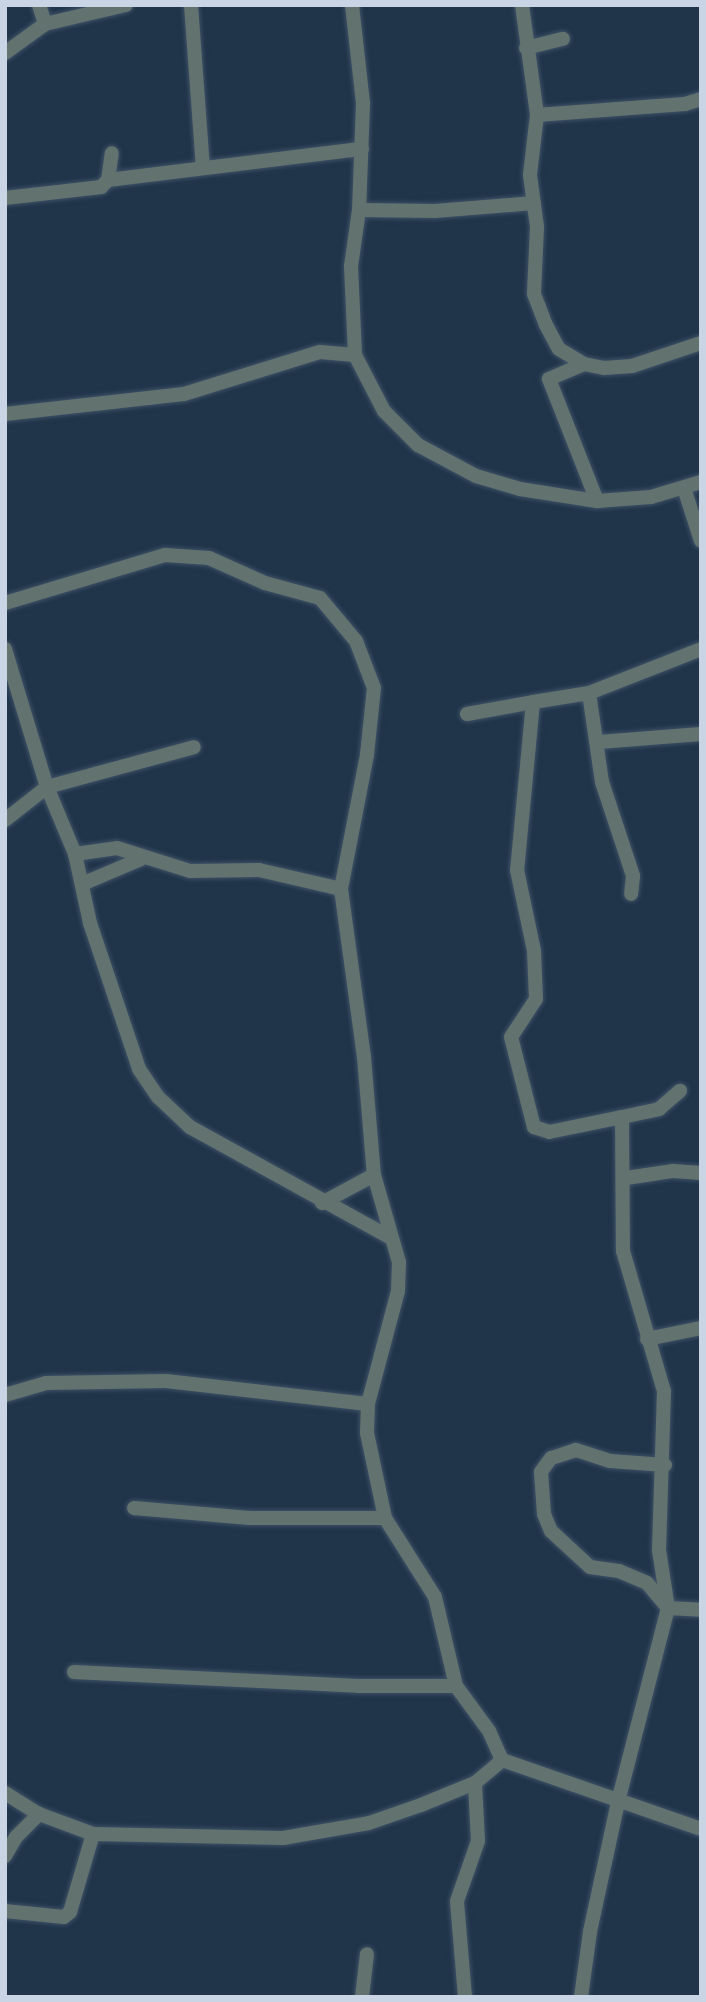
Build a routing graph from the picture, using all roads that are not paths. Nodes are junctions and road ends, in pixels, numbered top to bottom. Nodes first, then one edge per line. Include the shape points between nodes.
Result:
1 (39, 5) edge
2 (126, 5) edge
3 (191, 5) edge
4 (352, 5) edge
5 (522, 5) edge
6 (45, 24) junction
7 (563, 39) dead end
8 (526, 48) junction
9 (5, 53) edge
10 (701, 99) edge
11 (537, 115) junction
12 (362, 149) junction
13 (112, 153) dead end
14 (203, 167) junction
15 (107, 180) junction
16 (5, 198) edge
17 (534, 203) junction
18 (359, 210) junction
19 (701, 343) edge
20 (355, 355) junction
21 (584, 364) junction
22 (5, 414) edge
23 (701, 482) edge
24 (685, 491) junction
25 (597, 500) junction
26 (701, 541) edge
27 (5, 603) edge
28 (5, 649) edge
29 (701, 649) edge
30 (589, 693) junction
31 (533, 702) junction
32 (467, 714) dead end
33 (701, 734) edge
34 (599, 742) junction
35 (194, 747) dead end
36 (47, 787) junction
37 (5, 820) edge
38 (75, 854) junction
39 (141, 859) junction
40 (82, 884) junction
41 (341, 889) junction
42 (631, 894) dead end
43 (680, 1091) dead end
44 (622, 1117) junction
45 (701, 1173) edge
46 (374, 1175) junction
47 (626, 1178) junction
48 (322, 1203) junction
49 (391, 1238) junction
50 (701, 1328) edge
51 (647, 1339) junction
52 (5, 1395) edge
53 (368, 1404) junction
54 (665, 1465) junction
55 (134, 1508) dead end
56 (385, 1518) junction
57 (668, 1608) junction
58 (701, 1610) edge
59 (74, 1672) dead end
60 (456, 1686) junction
61 (502, 1760) junction
62 (475, 1783) junction
63 (5, 1793) edge
64 (618, 1802) junction
65 (39, 1814) junction
66 (701, 1829) edge
67 (93, 1833) junction
68 (5, 1856) edge
69 (5, 1911) edge
70 (367, 1954) dead end
71 (362, 1997) edge
72 (465, 1997) edge
73 (582, 1997) edge

1 - 6 street
2 - 6 street
3 - 14 street
4 - 12 street via 363,103
5 - 8 street
6 - 9 street
7 - 8 street
8 - 11 street
10 - 11 street
11 - 17 street via 530,175
12 - 14 street
12 - 18 street
13 - 15 street
14 - 15 street
15 - 16 street via 93,190
17 - 18 street via 435,211
17 - 21 street via 534,294 559,349
18 - 20 street via 351,266
19 - 21 street via 632,366
20 - 22 street via 320,352 184,394
20 - 25 street via 384,411 418,444 476,477
21 - 25 street via 549,379
23 - 24 street
24 - 25 street
24 - 26 street
27 - 41 street via 165,555 209,558 265,583 320,598 356,641 374,688 367,755
28 - 36 street
29 - 30 street
30 - 31 street
30 - 34 street
31 - 32 street
31 - 44 street via 517,870 534,951 537,999 511,1037 534,1127 549,1132
33 - 34 street
34 - 42 street via 602,782 633,876
35 - 36 street
36 - 37 street
36 - 38 street
38 - 39 street via 117,848
38 - 40 street
39 - 40 street
39 - 41 street via 190,871 259,870
40 - 48 street via 90,923 139,1069 158,1097 190,1126
41 - 46 street via 364,1057
43 - 44 street via 659,1109
44 - 47 street
45 - 47 street via 673,1171
46 - 48 street
46 - 49 street
47 - 51 street via 623,1251
48 - 49 street
49 - 53 street via 399,1262 398,1290
50 - 51 street
51 - 54 street via 664,1391
52 - 53 street via 46,1383 166,1381
53 - 56 street via 368,1433
54 - 57 street via 659,1550
54 - 57 street via 610,1461 576,1450 551,1458 541,1472 540,1489 551,1531 590,1567 619,1571 647,1583
55 - 56 street via 250,1518
56 - 60 street via 435,1597
57 - 58 street
57 - 64 street
59 - 60 street via 358,1686
60 - 61 street via 489,1731
61 - 62 street
61 - 64 street
62 - 67 street via 369,1823 283,1838
62 - 72 street via 478,1841 457,1901
63 - 65 street
64 - 66 street
64 - 73 street via 590,1932
65 - 67 street
65 - 68 street via 16,1836
67 - 69 street via 70,1912 64,1917
70 - 71 street

